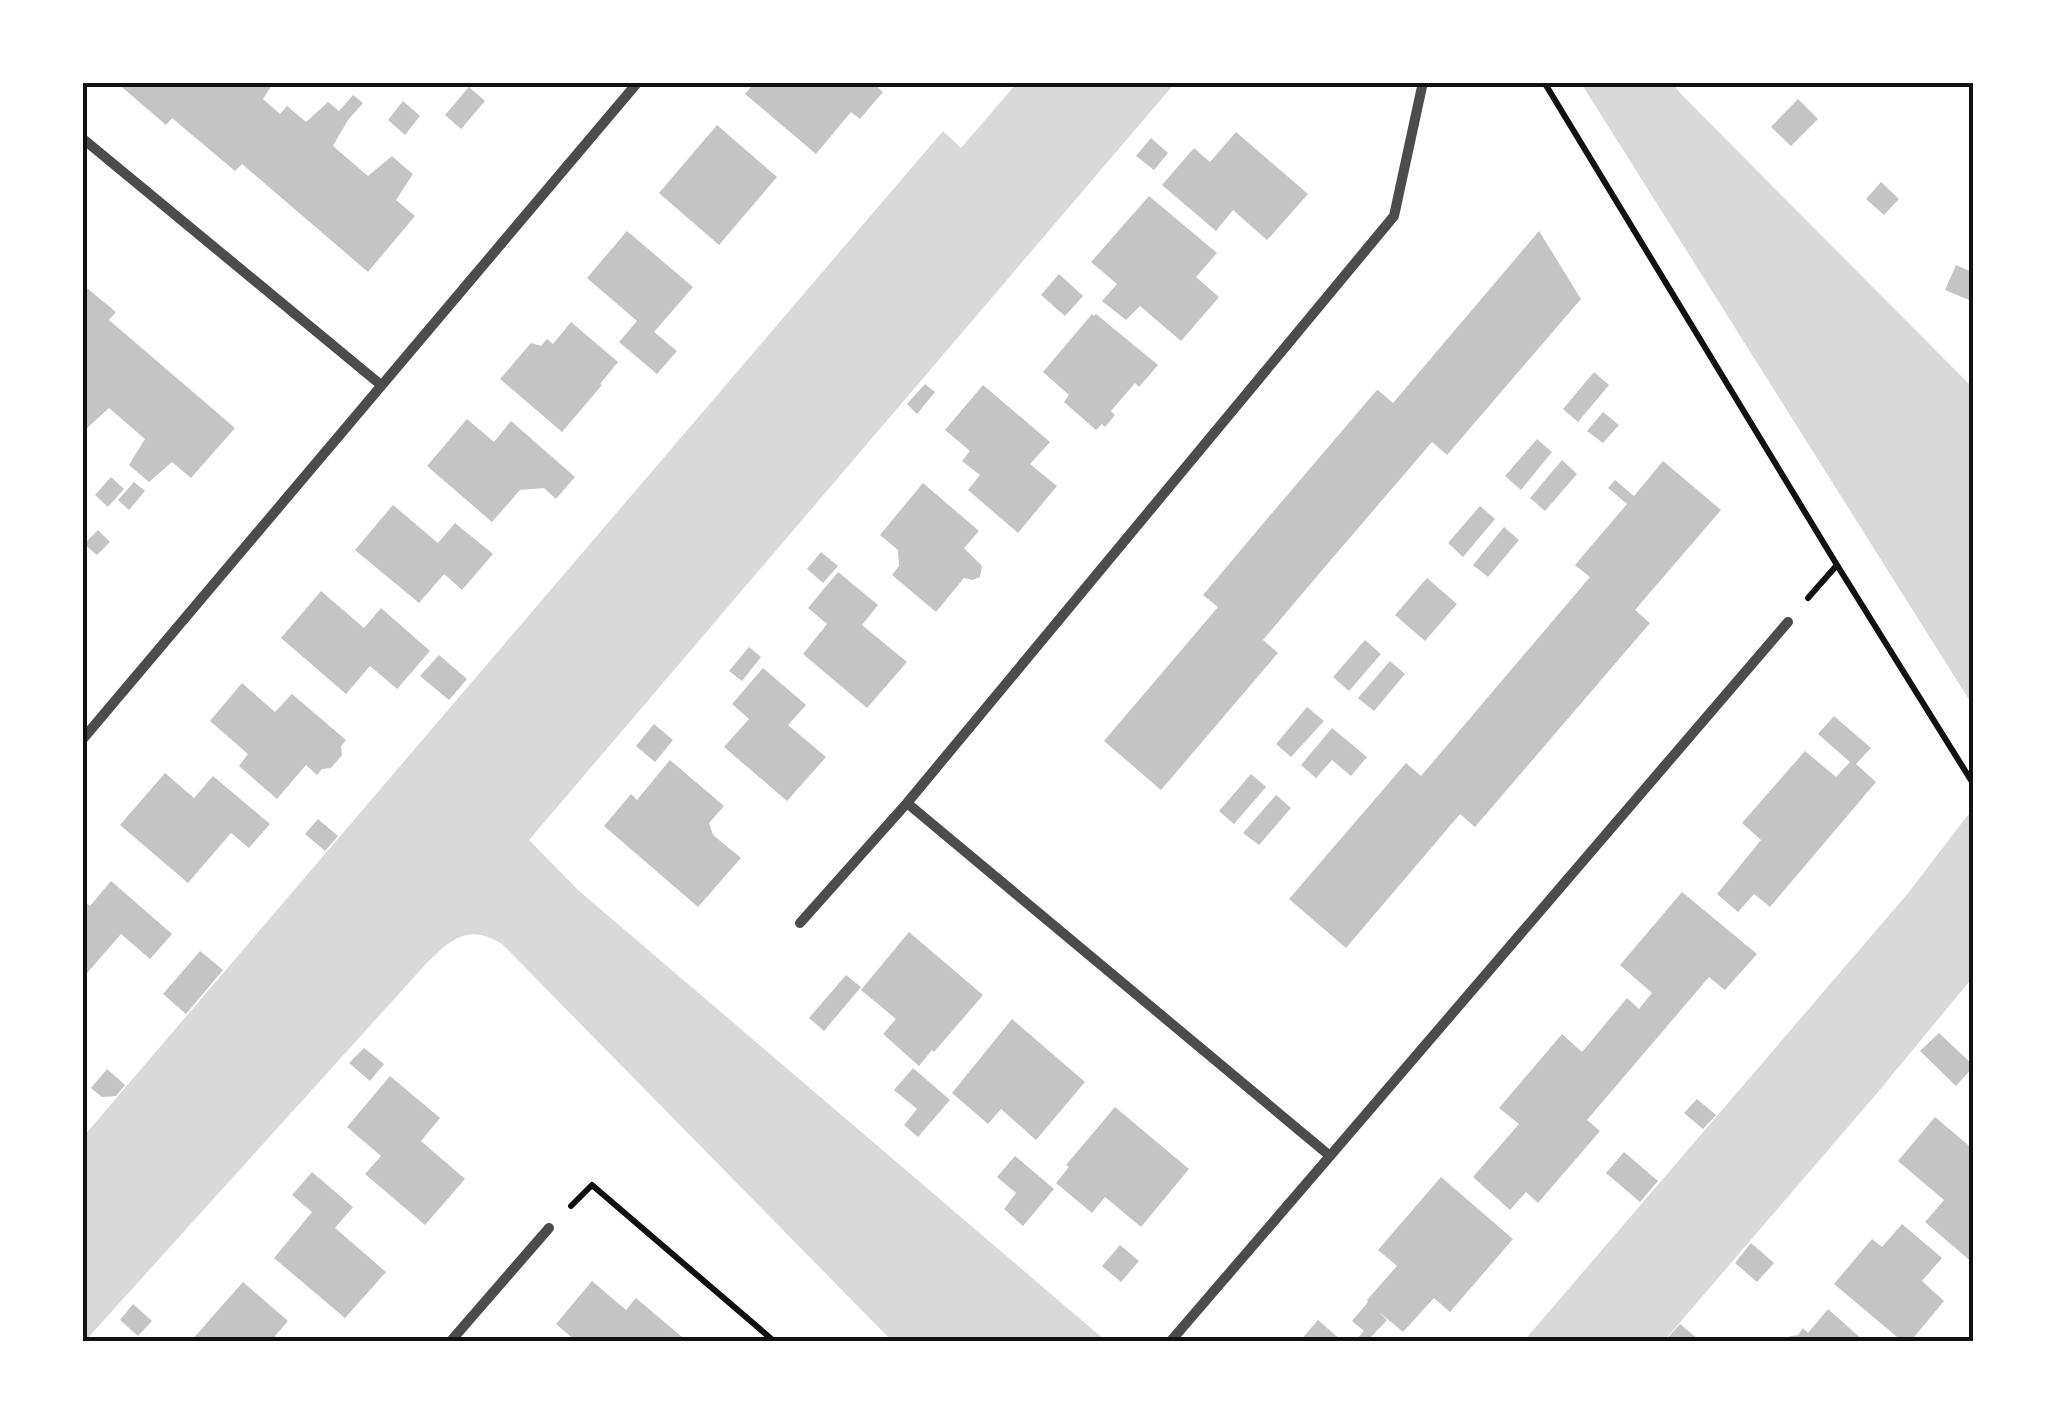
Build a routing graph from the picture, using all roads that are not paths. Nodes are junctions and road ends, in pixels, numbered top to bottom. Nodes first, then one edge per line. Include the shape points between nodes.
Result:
1 (638, 82) edge
2 (1423, 82) edge
3 (82, 138) edge
4 (381, 386) junction
5 (1788, 622) road end
6 (82, 740) edge
7 (907, 804) junction
8 (800, 923) dead end
9 (1330, 1156) junction
10 (549, 1228) road end
11 (450, 1342) edge
12 (1170, 1342) edge

1 - 4 street
2 - 7 street via 1394,216
3 - 4 street
4 - 6 street
5 - 9 street
7 - 8 street
7 - 9 street
9 - 12 street
10 - 11 street

